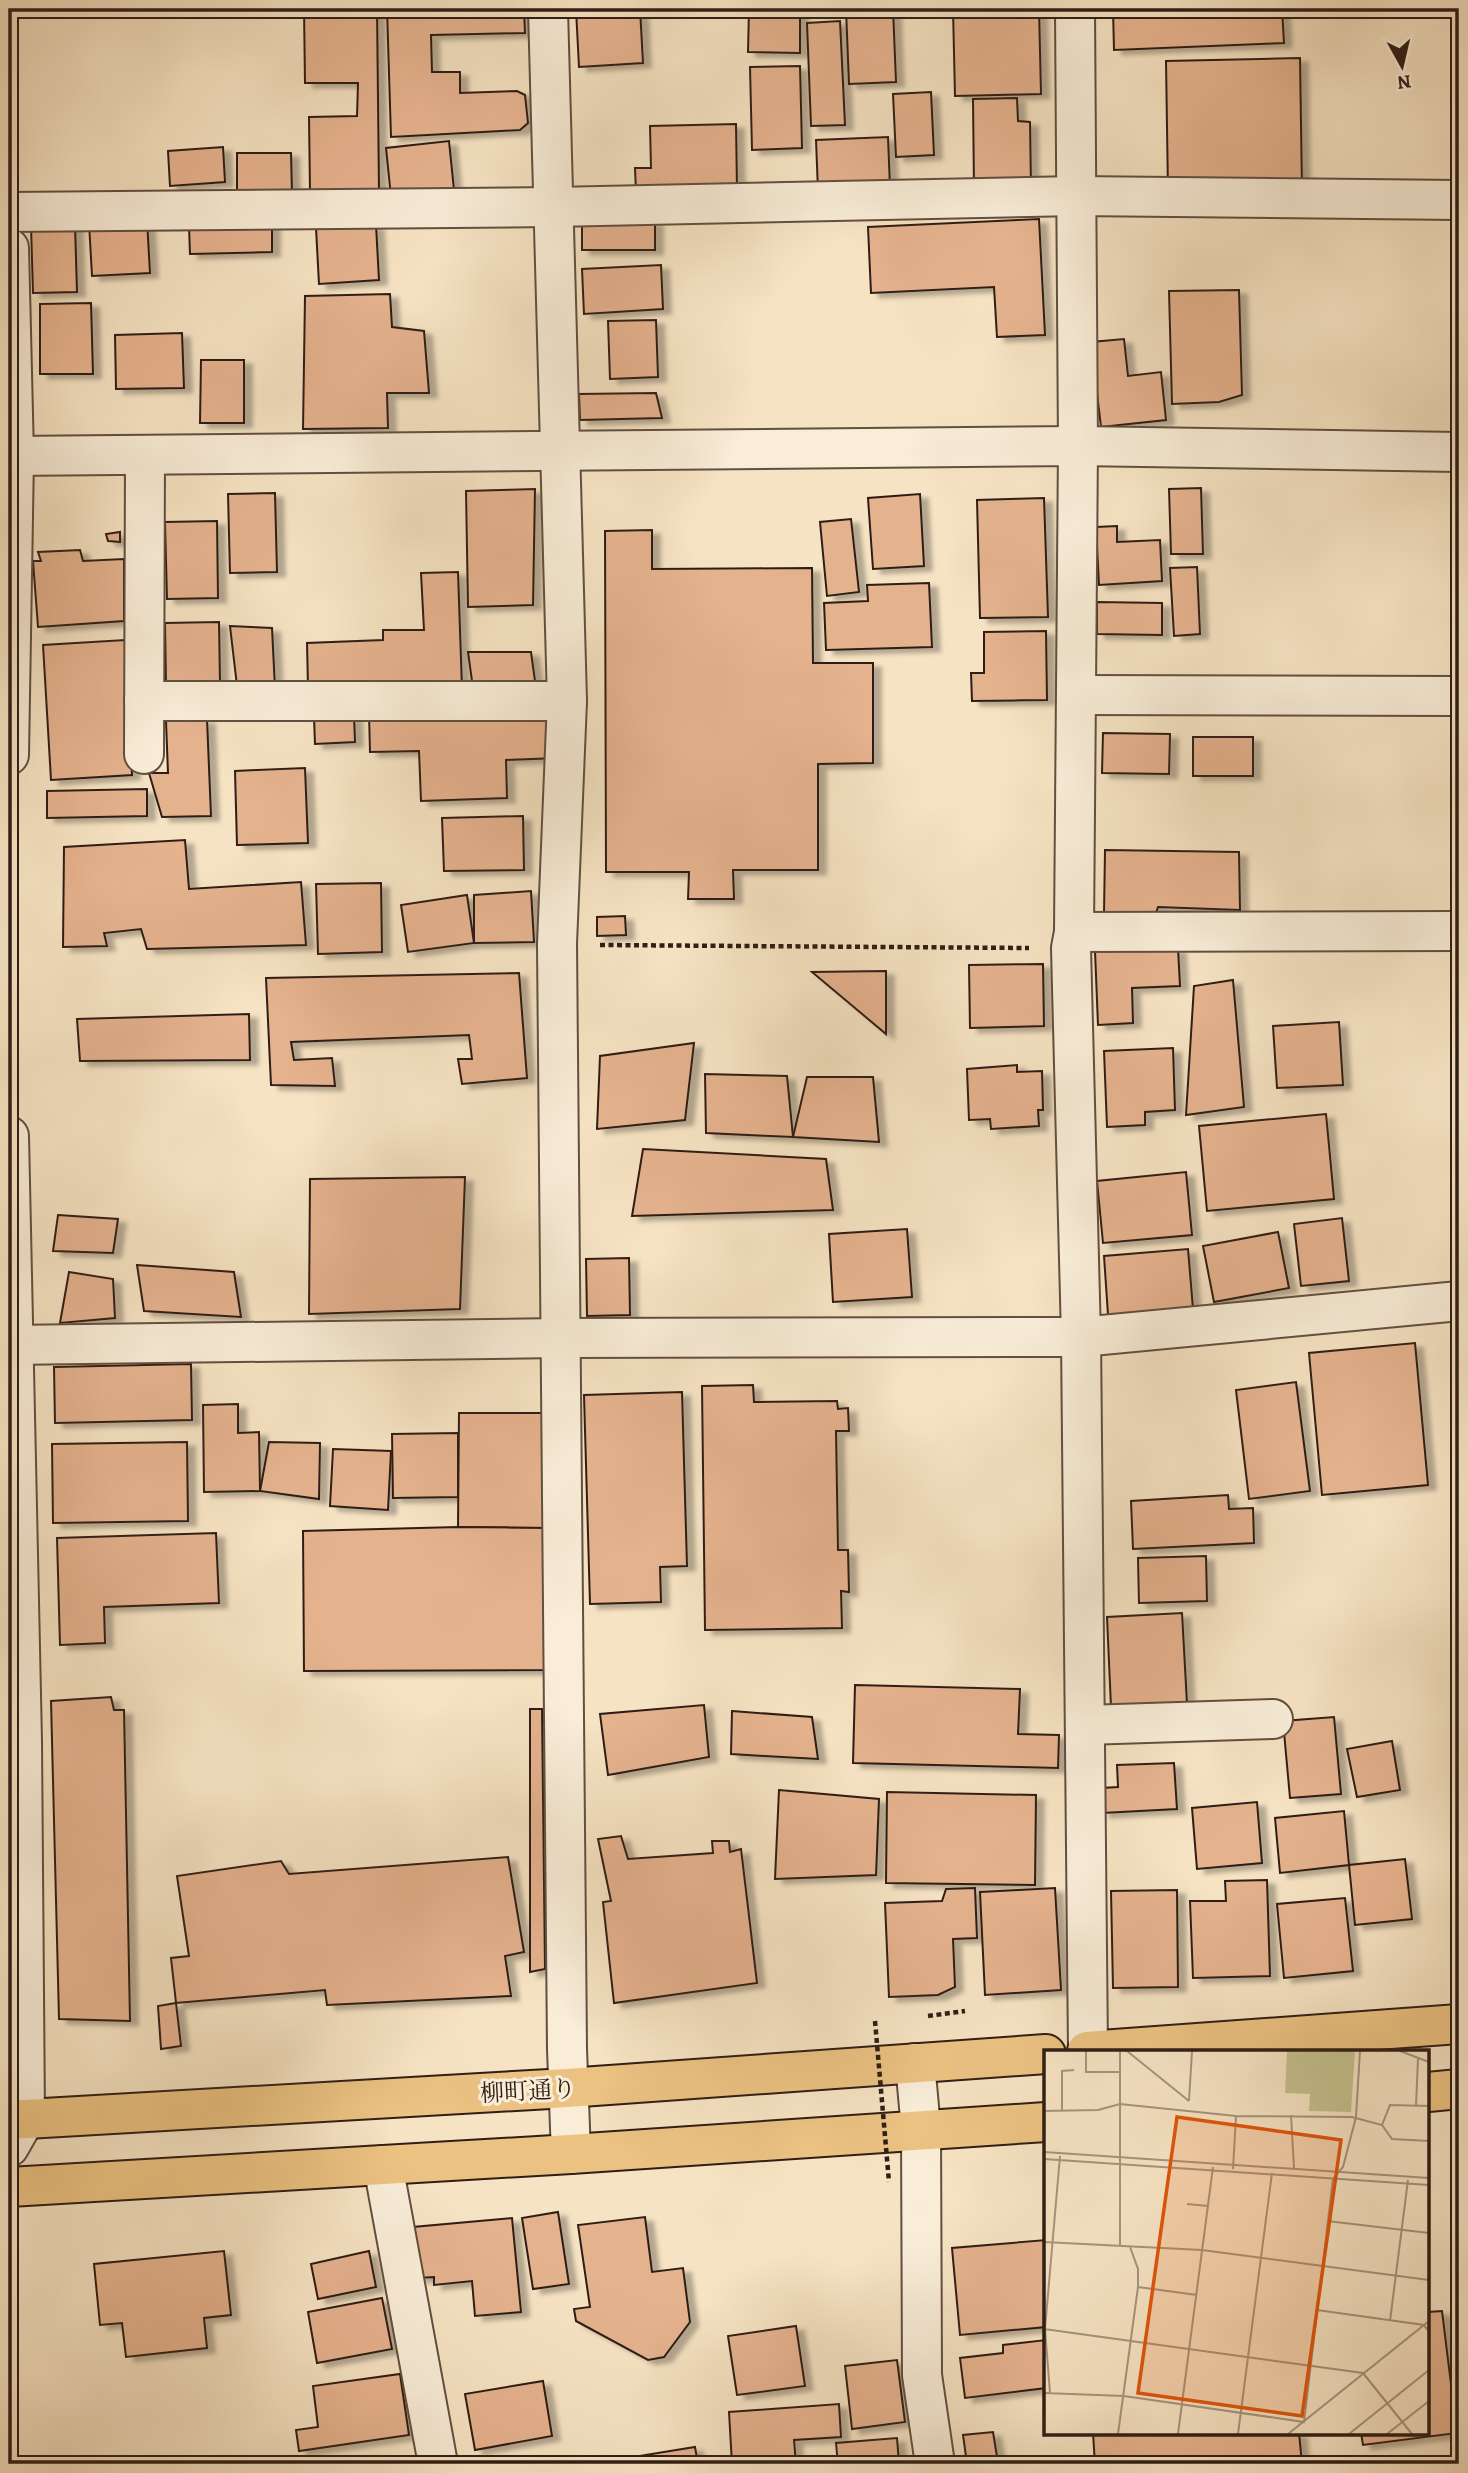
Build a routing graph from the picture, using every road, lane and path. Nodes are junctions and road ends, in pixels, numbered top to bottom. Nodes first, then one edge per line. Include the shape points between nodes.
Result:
1 (548, 9) edge
2 (1074, 9) edge
3 (1076, 196) junction
4 (1459, 200) edge
5 (553, 206) junction
6 (9, 212) edge
7 (9, 248) edge
8 (1078, 446) junction
9 (560, 452) junction
10 (1459, 452) edge
11 (145, 455) junction
12 (12, 456) edge
13 (1077, 695) junction
14 (1459, 696) edge
15 (144, 701) junction
16 (567, 701) junction
17 (144, 754) dead end
18 (9, 755) edge
19 (1459, 931) edge
20 (1073, 940) junction
21 (557, 944) junction
22 (9, 1136) edge
23 (1459, 1300) edge
24 (560, 1338) junction
25 (1081, 1338) junction
26 (11, 1345) edge
27 (1273, 1719) dead end
28 (1085, 1725) junction
29 (15, 1741) edge
30 (875, 2021) dead end
31 (1459, 2024) edge
32 (1088, 2050) edge
33 (1102, 2050) edge
34 (1044, 2054) edge
35 (915, 2063) junction
36 (567, 2088) junction
37 (1459, 2089) edge
38 (1430, 2092) edge
39 (1044, 2122) edge
40 (14, 2129) edge
41 (921, 2129) junction
42 (570, 2154) junction
43 (383, 2165) junction
44 (889, 2182) dead end
45 (9, 2187) edge
46 (438, 2464) edge
47 (935, 2464) edge

1 - 5 street
2 - 3 street
3 - 4 street
3 - 5 street
3 - 8 street
5 - 6 street
5 - 9 street
7 - 12 street
8 - 9 street
8 - 10 street
8 - 13 street
9 - 11 street
9 - 16 street
11 - 12 street
11 - 15 street
12 - 18 street
13 - 14 street
13 - 20 street
15 - 16 street
15 - 17 street
16 - 21 street
19 - 20 street
20 - 21 path
20 - 25 street
21 - 24 street
22 - 26 street
23 - 25 street
24 - 25 street
24 - 26 street
24 - 36 street
25 - 28 street
26 - 29 street
27 - 28 street
28 - 32 street
29 - 40 street
30 - 44 path, bridge
31 - 33 highway
34 - 35 highway, 柳町通り
35 - 36 highway, 柳町通り
35 - 41 street
36 - 40 highway, 柳町通り
36 - 42 street
37 - 38 highway
39 - 41 highway
41 - 42 highway
41 - 47 street via 922,2375
42 - 43 highway
43 - 45 highway
43 - 46 street

